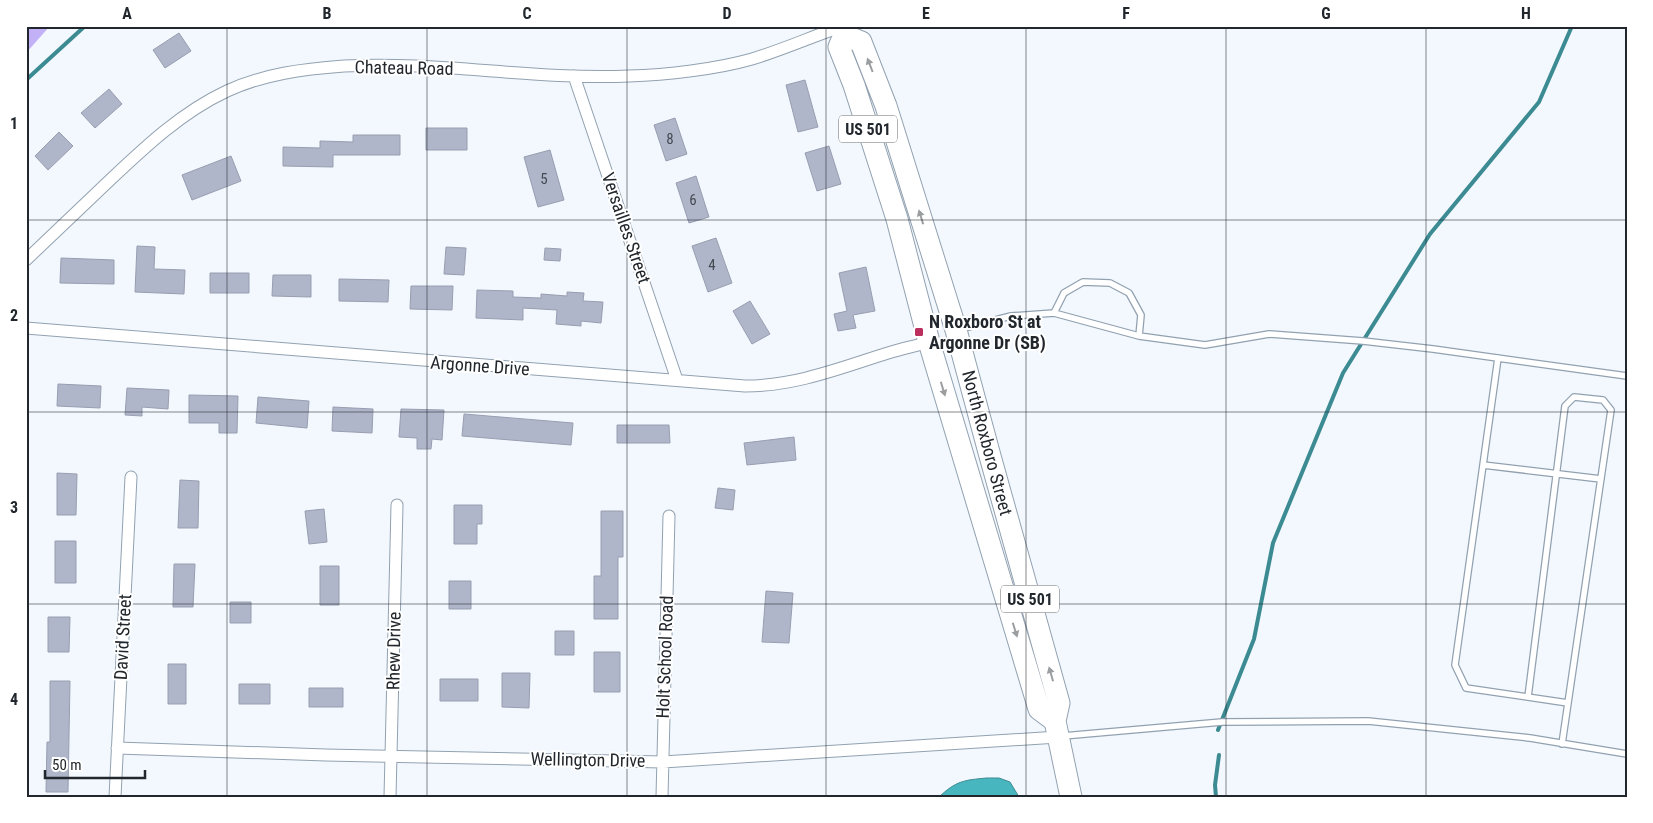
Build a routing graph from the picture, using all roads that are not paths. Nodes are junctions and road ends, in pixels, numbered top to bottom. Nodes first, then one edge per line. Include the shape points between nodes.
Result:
1 (841, 29) edge
2 (574, 76) junction
3 (897, 219) junction
4 (26, 260) edge
5 (1054, 313) junction
6 (26, 328) edge
7 (956, 330) junction
8 (1139, 336) junction
9 (929, 342) junction
10 (1498, 358) junction
11 (1627, 376) edge
12 (677, 380) junction
13 (990, 456) junction
14 (1483, 465) junction
15 (1557, 474) junction
16 (131, 477) dead end
17 (1601, 479) junction
18 (397, 505) dead end
19 (669, 516) dead end
20 (1528, 697) junction
21 (1568, 703) junction
22 (1056, 729) junction
23 (1562, 744) junction
24 (117, 748) junction
25 (1627, 754) edge
26 (391, 756) junction
27 (664, 762) junction
28 (115, 797) edge
29 (390, 797) edge
30 (662, 797) edge
31 (1071, 797) edge

1 - 2 street, Chateau Road via 751,59 708,67 628,76
1 - 3 highway, North Roxboro Street / US 501 via 839,47
7 -> 1 highway, North Roxboro Street / US 501 via 879,88 861,42
2 - 4 street, Chateau Road via 375,65 307,68 248,83 208,100 172,125
2 - 12 street, Versailles Street
3 - 7 highway via 914,240 938,318
3 - 9 highway, North Roxboro Street / US 501
5 - 7 lane via 1011,316
5 - 8 lane
5 - 8 lane via 1064,293 1083,282 1110,284 1129,293 1141,315
6 - 12 street, Argonne Drive
7 - 13 highway, North Roxboro Street / US 501
8 - 10 lane via 1205,345 1270,334 1363,341
9 - 12 street, Argonne Drive via 783,384 745,386
9 - 13 highway via 946,348 977,449
9 -> 22 highway, North Roxboro Street / US 501 via 1039,708
10 - 11 lane
10 - 14 lane
22 -> 13 highway, North Roxboro Street / US 501 via 1059,703
14 - 15 lane
14 - 20 lane via 1455,665 1466,688
15 - 17 lane
15 - 17 lane via 1565,406 1574,397 1603,400 1611,410
15 - 20 lane
16 - 24 street, David Street
17 - 21 lane
18 - 26 street, Rhew Drive
19 - 27 street, Holt School Road
20 - 21 lane
21 - 23 lane
22 - 23 lane via 1222,722 1368,721
22 - 27 street, Wellington Drive
22 - 31 highway, North Roxboro Street / US 501
23 - 25 lane
24 - 26 street, Wellington Drive
24 - 28 street, David Street
26 - 27 street, Wellington Drive
26 - 29 street, Rhew Drive
27 - 30 street, Holt School Road

